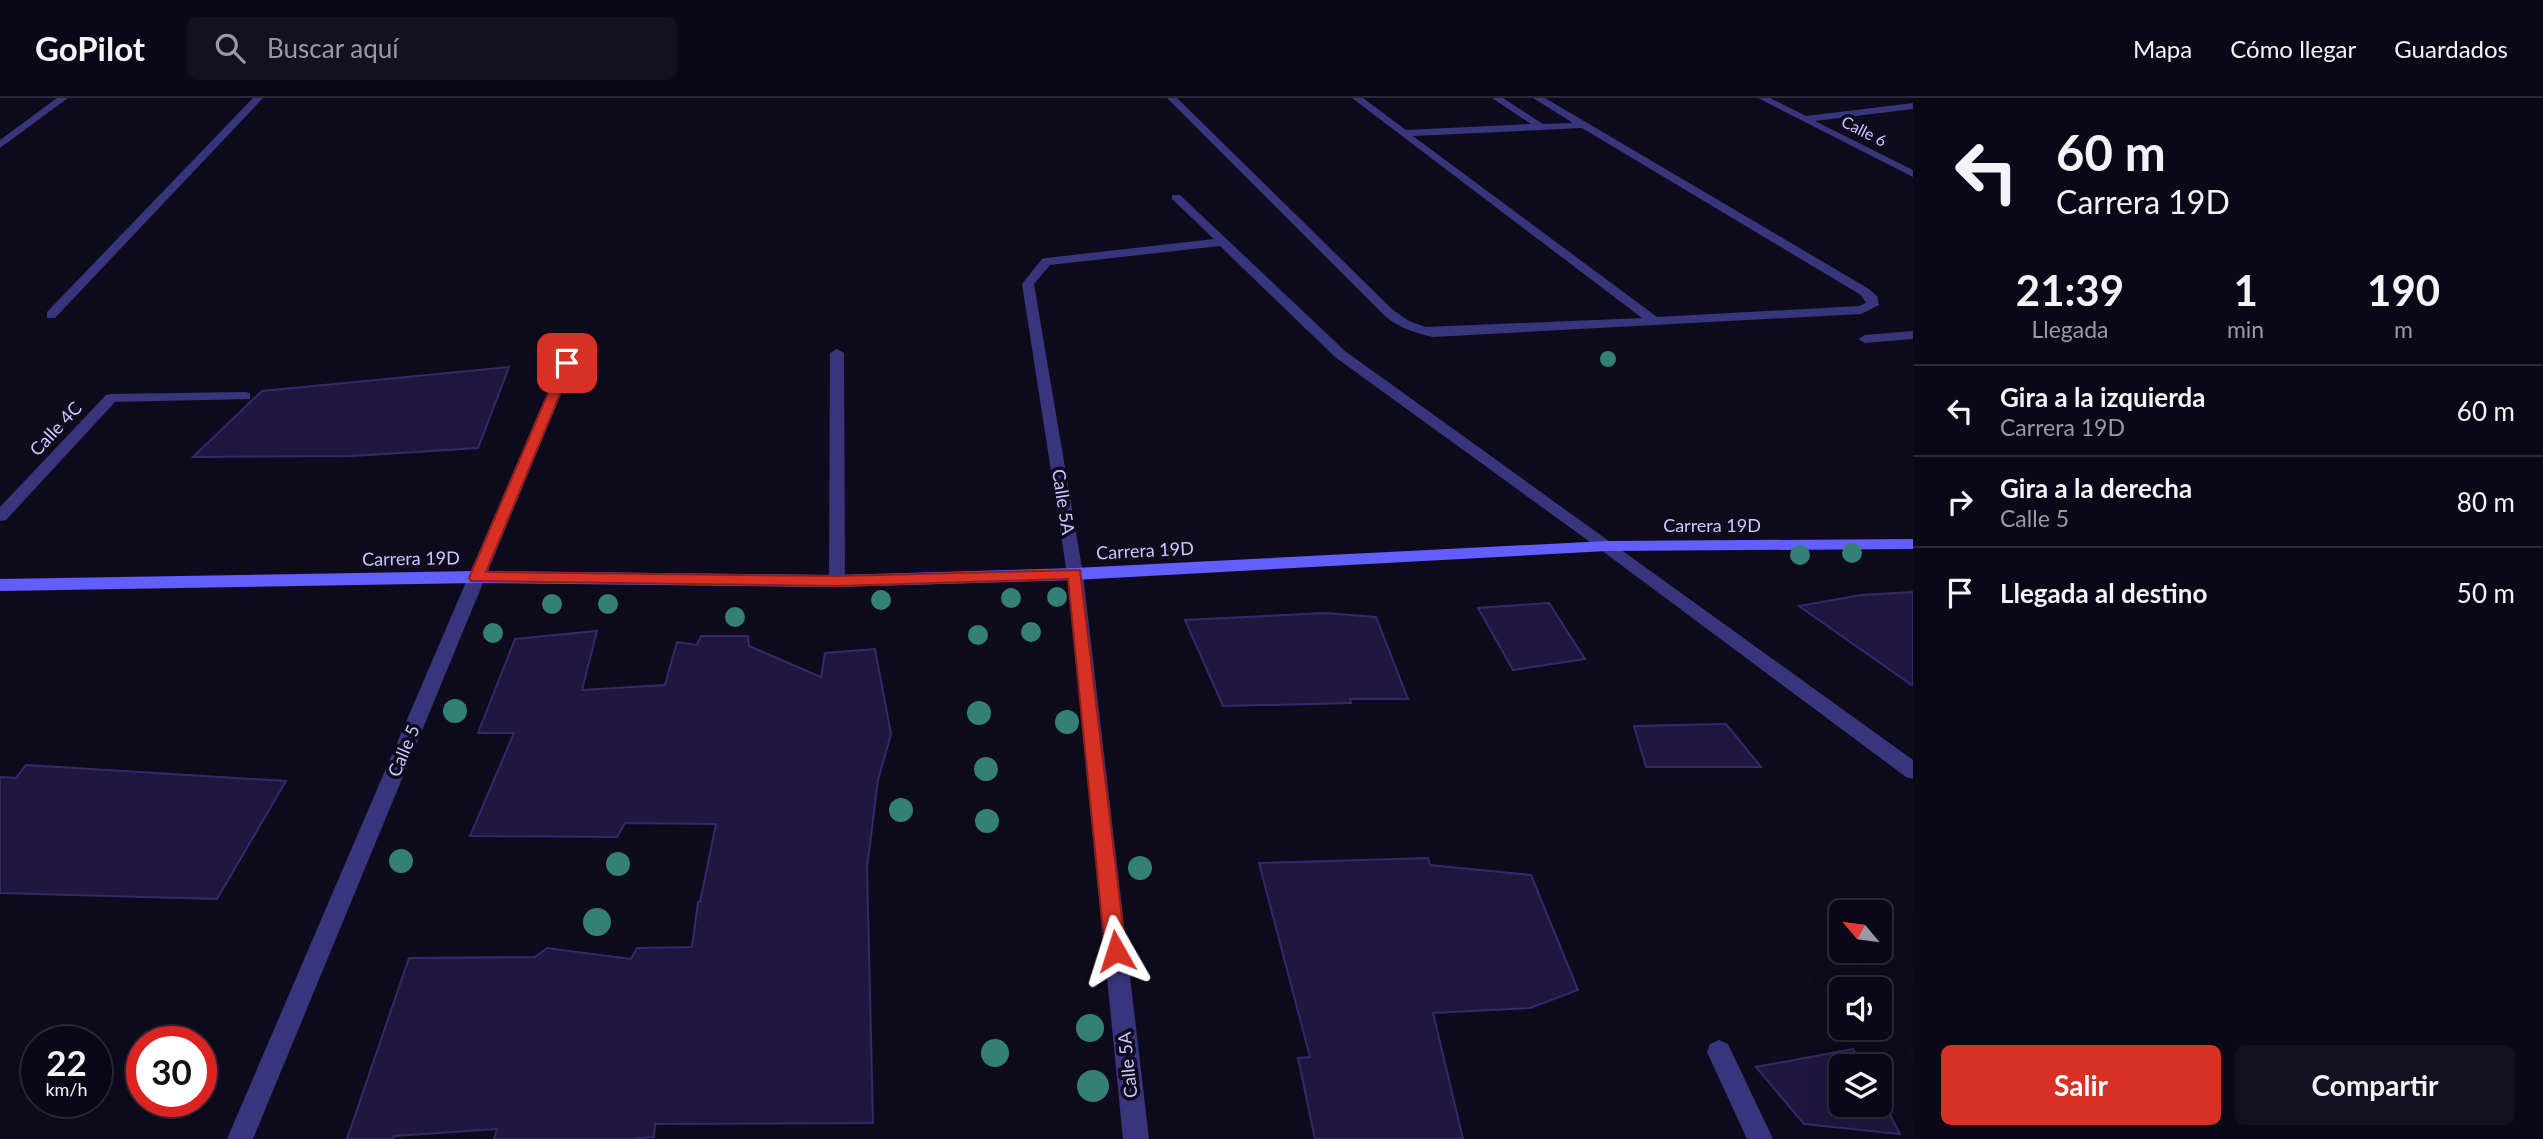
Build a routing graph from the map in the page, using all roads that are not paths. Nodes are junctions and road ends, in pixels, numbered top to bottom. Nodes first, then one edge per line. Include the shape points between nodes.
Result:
1 (63, 98) edge
2 (258, 98) edge
3 (1171, 98) edge
4 (1357, 98) edge
5 (1497, 98) edge
6 (1538, 98) edge
7 (1763, 98) edge
8 (1913, 106) edge
9 (1804, 119) junction
10 (1584, 125) junction
11 (1541, 127) junction
12 (1404, 133) junction
13 (0, 145) edge
14 (1913, 174) edge
15 (1175, 197) dead end
16 (1222, 242) junction
17 (51, 315) dead end
18 (1654, 321) junction
19 (1913, 335) edge
20 (1865, 339) dead end
21 (837, 353) dead end
22 (567, 363) dead end
23 (244, 396) dead end
24 (0, 516) edge
25 (1913, 544) edge
26 (1607, 546) junction
27 (1075, 574) junction
28 (477, 578) junction
29 (837, 581) junction
30 (0, 585) edge
31 (1913, 771) edge
32 (1719, 1052) dead end
33 (240, 1139) edge
34 (1136, 1139) edge
35 (1760, 1139) edge

1 - 13 street
2 - 17 street
3 - 18 street via 1408,326 1433,333
4 - 12 street
5 - 11 street
6 - 10 street
7 - 9 street, Calle 6
8 - 9 street
9 - 14 street, Calle 6
10 - 11 street
10 - 18 street via 1865,292 1873,305 1861,310
11 - 12 street
12 - 18 street
15 - 16 street
16 - 26 street via 1340,354
16 - 27 street, Calle 5A via 1046,262 1028,284
19 - 20 street
21 - 29 street
22 - 28 street, Calle 5
23 - 24 street, Calle 4C via 111,398
25 - 26 street, Carrera 19D
26 - 27 street, Carrera 19D
26 - 31 street
27 - 29 street, Carrera 19D
27 - 34 street, Calle 5A
28 - 29 street, Carrera 19D
28 - 30 street, Carrera 19D
28 - 33 street, Calle 5
32 - 35 street

